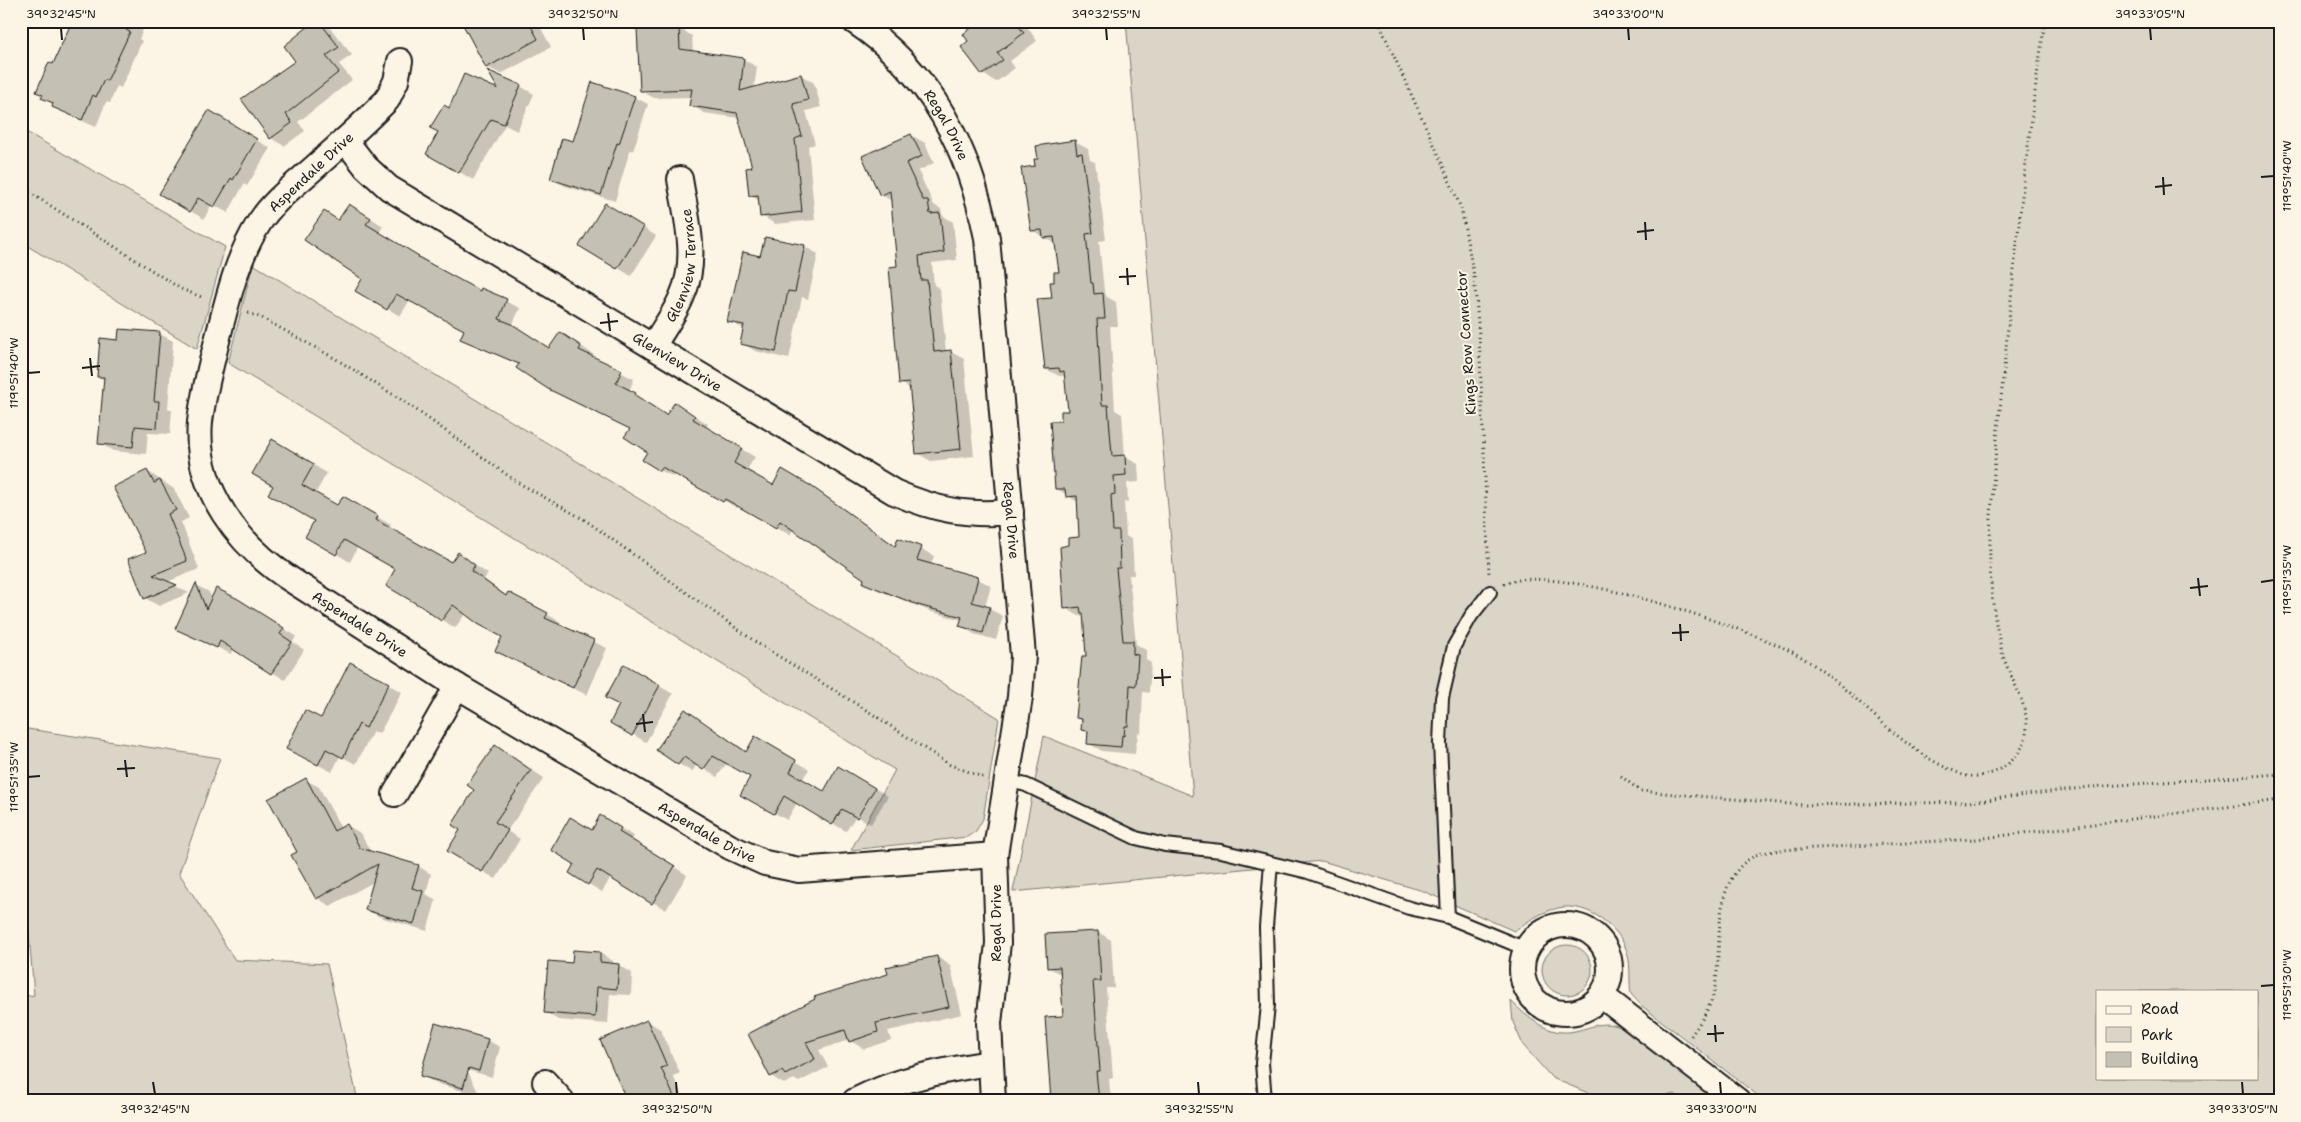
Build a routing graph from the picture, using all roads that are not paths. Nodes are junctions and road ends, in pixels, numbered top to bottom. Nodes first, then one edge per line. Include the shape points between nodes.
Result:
1 (854, 21) edge
2 (400, 61) dead end
3 (345, 140) junction
4 (680, 178) dead end
5 (653, 346) junction
6 (1011, 512) junction
7 (1490, 592) road end
8 (457, 686) junction
9 (1006, 780) junction
10 (395, 794) dead end
11 (995, 855) junction
12 (1271, 863) junction
13 (1448, 917) junction
14 (1526, 949) junction
15 (1602, 996) junction
16 (990, 1063) junction
17 (545, 1082) dead end
18 (562, 1101) edge
19 (855, 1101) edge
20 (993, 1101) edge
21 (1265, 1101) edge
22 (1738, 1101) edge

1 - 6 street, Regal Drive via 898,57 924,87 952,130 978,196 987,238
2 - 3 street, Aspendale Drive via 396,81 387,100
3 - 5 street, Glenview Drive via 366,167 390,188
3 - 8 street, Aspendale Drive via 279,199 259,222 244,250 226,305 205,393 200,424 202,453 224,516 268,565
4 - 5 street, Glenview Terrace via 690,247 689,273 682,296
5 - 6 street, Glenview Drive via 894,492 922,505 954,512
6 - 9 street, Regal Drive via 1023,656
7 - 13 lane via 1454,646 1442,698 1440,742
8 - 10 street
8 - 11 street, Aspendale Drive via 730,847 765,863 799,870 835,869
9 - 11 street, Regal Drive
9 - 12 lane via 1026,785 1136,838 1165,845 1221,851
11 - 16 street, Regal Drive via 998,943 989,1023
12 - 13 lane via 1308,872 1409,908
12 - 21 lane via 1266,926 1268,1005 1262,1063
13 - 14 lane
14 - 15 street via 1522,978 1536,1003 1563,1014 1578,1012
14 - 15 street via 1544,930 1557,925 1583,928 1603,945 1610,964 1608,984
15 - 22 street
16 - 19 street via 947,1069 902,1082
16 - 20 street, Regal Drive
17 - 18 street

